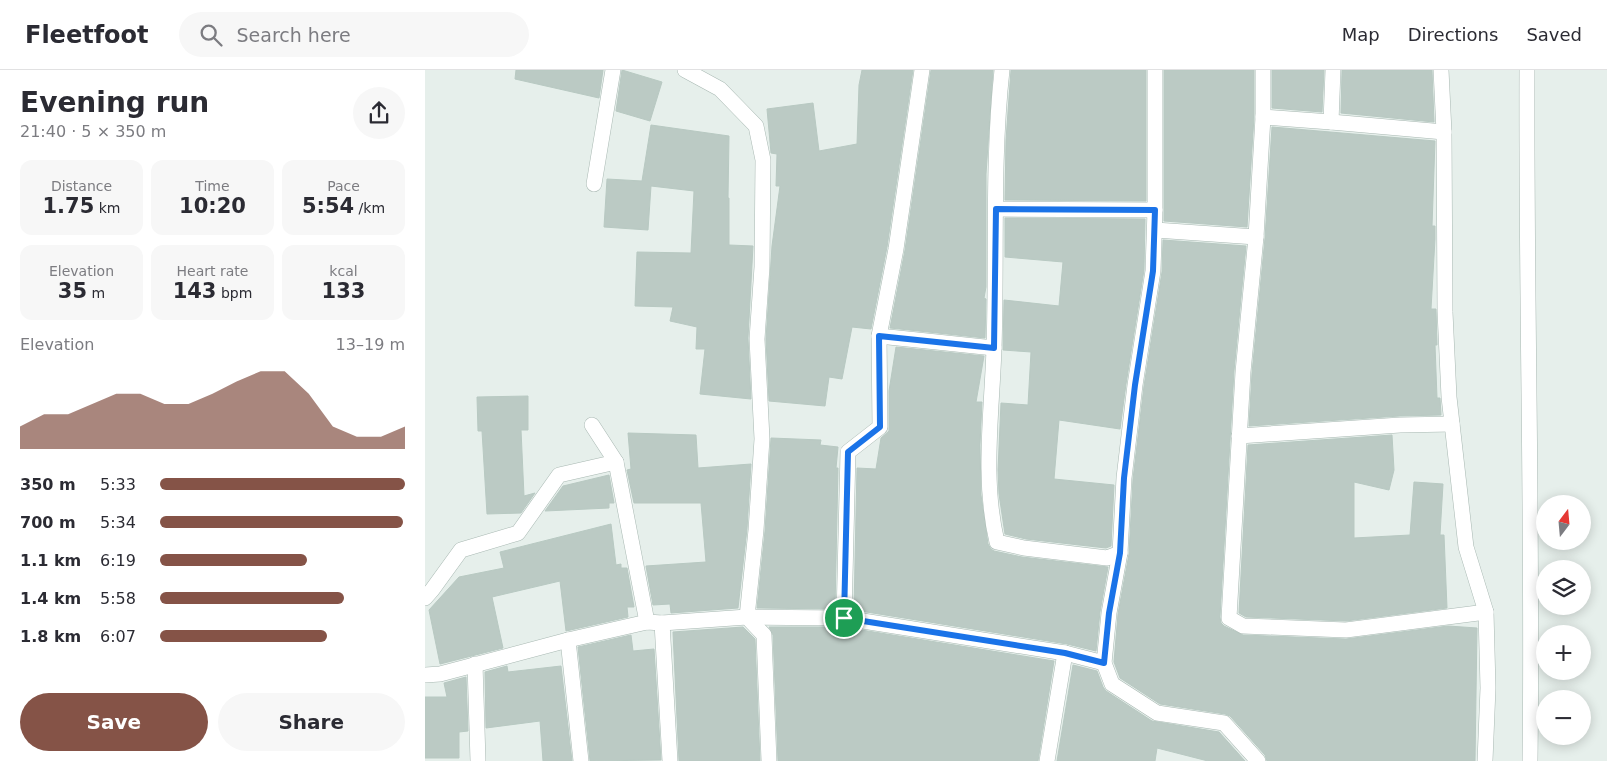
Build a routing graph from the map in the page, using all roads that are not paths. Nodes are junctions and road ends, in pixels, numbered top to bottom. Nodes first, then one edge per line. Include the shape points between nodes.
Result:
1 (613, 70) edge
2 (685, 70) edge
3 (922, 70) edge
4 (1002, 70) edge
5 (1155, 70) edge
6 (1263, 70) edge
7 (1333, 70) edge
8 (1441, 70) edge
9 (1527, 70) edge
10 (1263, 116) junction
11 (1331, 122) junction
12 (1444, 132) junction
13 (594, 184) dead end
14 (996, 209) junction
15 (1155, 210) junction
16 (1155, 230) junction
17 (1256, 237) junction
18 (879, 336) junction
19 (994, 348) junction
20 (1453, 424) junction
21 (592, 425) dead end
22 (1239, 436) junction
23 (616, 462) junction
24 (1120, 553) junction
25 (425, 598) edge
26 (1486, 612) junction
27 (747, 617) junction
28 (844, 618) junction
29 (655, 622) junction
30 (568, 640) junction
31 (1065, 653) junction
32 (1104, 663) junction
33 (475, 664) junction
34 (425, 675) edge
35 (478, 761) edge
36 (581, 761) edge
37 (670, 761) edge
38 (769, 761) edge
39 (1047, 761) edge
40 (1258, 761) edge
41 (1485, 761) edge
42 (1530, 761) edge

1 - 13 street
2 - 27 street via 720,89 756,126 763,160 762,267 757,339 762,439
3 - 18 street
4 - 14 street
5 - 15 street
6 - 10 street
7 - 11 street
8 - 12 street
9 - 42 street via 1532,636
10 - 11 street
10 - 17 street
11 - 12 street
12 - 20 street via 1445,312
14 - 15 street
14 - 19 street
15 - 16 street
16 - 17 street
16 - 24 street via 1153,271 1124,478
17 - 22 street
18 - 19 street
18 - 28 street via 880,427 848,452
19 - 24 street via 990,472 992,522 997,542 1107,558
20 - 22 street
20 - 26 street via 1467,547
21 - 23 street
22 - 26 street via 1229,618 1243,626 1346,630
23 - 25 street via 559,475 518,533 461,550
23 - 29 street
24 - 32 street
26 - 41 street via 1488,688
27 - 28 street
27 - 29 street
27 - 38 street via 764,635
28 - 31 street
29 - 30 street
29 - 37 street
30 - 33 street
30 - 36 street
31 - 32 street
31 - 39 street
32 - 40 street via 1112,684 1157,713 1224,723
33 - 34 street
33 - 35 street

